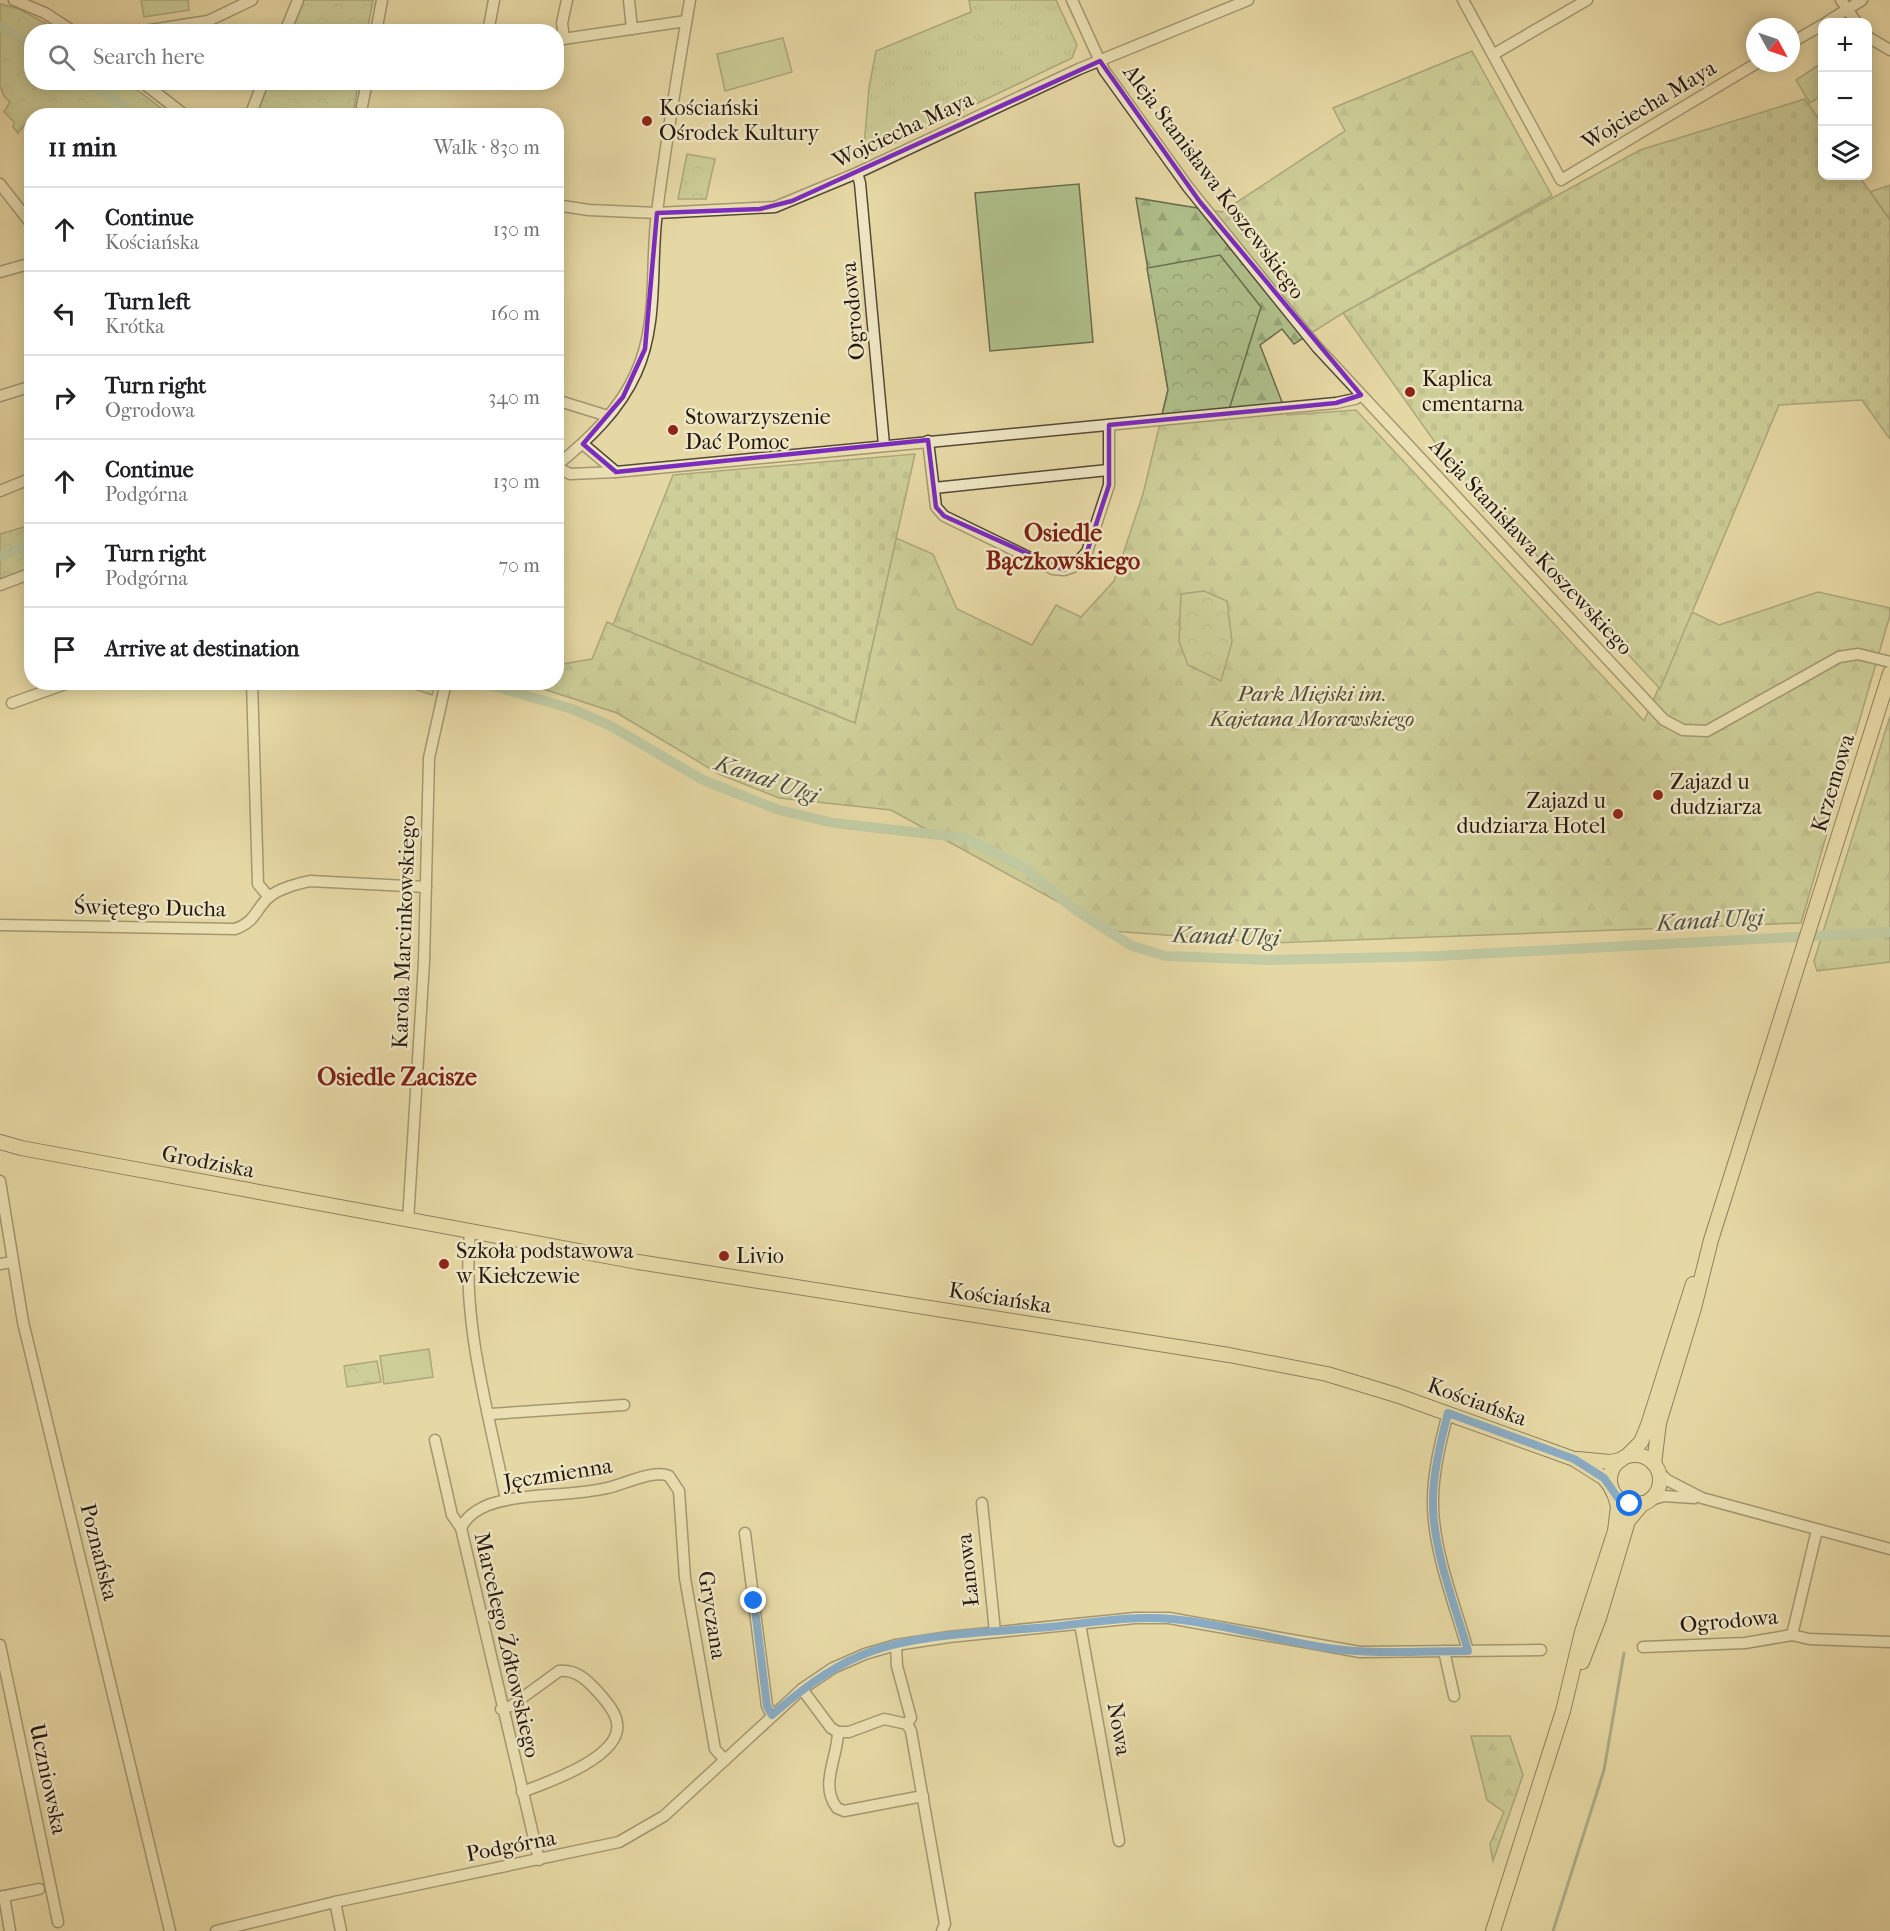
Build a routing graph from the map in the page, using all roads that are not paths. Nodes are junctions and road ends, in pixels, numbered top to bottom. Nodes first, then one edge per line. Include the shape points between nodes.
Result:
1 (14, 0) edge
2 (252, 0) edge
3 (298, 0) edge
4 (382, 0) edge
5 (494, 0) edge
6 (567, 0) edge
7 (629, 0) edge
8 (690, 0) edge
9 (1072, 0) edge
10 (1248, 0) edge
11 (1463, 0) edge
12 (1587, 0) edge
13 (1841, 0) edge
14 (1862, 0) edge
15 (1848, 11) junction
16 (1835, 18) edge
17 (1853, 18) edge
18 (686, 21) junction
19 (61, 24) edge
20 (189, 24) edge
21 (288, 24) edge
22 (378, 24) edge
23 (490, 24) edge
24 (562, 24) edge
25 (1818, 27) edge
26 (632, 28) junction
27 (564, 38) edge
28 (1800, 38) edge
29 (1872, 39) edge
30 (1890, 50) edge
31 (1494, 54) junction
32 (1100, 61) junction
33 (1746, 70) edge
34 (152, 90) edge
35 (260, 90) edge
36 (365, 90) edge
37 (176, 108) edge
38 (253, 108) edge
39 (362, 108) edge
40 (857, 173) junction
41 (0, 184) edge
42 (564, 206) edge
43 (657, 213) junction
44 (24, 215) edge
45 (24, 265) edge
46 (0, 272) edge
47 (24, 388) edge
48 (1361, 395) junction
49 (0, 396) edge
50 (564, 402) edge
51 (608, 416) junction
52 (1109, 425) junction
53 (928, 441) junction
54 (583, 444) junction
55 (884, 445) junction
56 (564, 459) edge
57 (1108, 470) junction
58 (564, 471) edge
59 (616, 472) junction
60 (24, 481) edge
61 (934, 488) junction
62 (0, 491) edge
63 (24, 576) edge
64 (0, 585) edge
65 (1890, 662) edge
66 (1890, 674) edge
67 (50, 690) edge
68 (252, 690) edge
69 (444, 690) edge
70 (12, 704) dead end
71 (426, 887) junction
72 (269, 897) junction
73 (0, 925) edge
74 (0, 1142) edge
75 (0, 1181) edge
76 (408, 1221) junction
77 (470, 1232) junction
78 (1711, 1240) junction
79 (12, 1262) junction
80 (0, 1264) edge
81 (624, 1405) dead end
82 (1448, 1413) junction
83 (490, 1414) junction
84 (435, 1440) dead end
85 (1624, 1458) junction
86 (1574, 1459) junction
87 (1656, 1468) junction
88 (669, 1476) joint
89 (1613, 1490) junction
90 (1702, 1498) junction
91 (506, 1500) junction
92 (1647, 1502) junction
93 (982, 1503) dead end
94 (460, 1528) junction
95 (1817, 1530) junction
96 (745, 1533) dead end
97 (1890, 1549) edge
98 (1080, 1624) junction
99 (995, 1632) junction
100 (1792, 1635) junction
101 (1890, 1642) edge
102 (0, 1645) edge
103 (896, 1645) junction
104 (1643, 1647) dead end
105 (1541, 1650) dead end
106 (1444, 1651) junction
107 (1468, 1651) junction
108 (802, 1689) junction
109 (1454, 1696) dead end
110 (501, 1709) junction
111 (1563, 1711) junction
112 (772, 1715) junction
113 (907, 1724) junction
114 (838, 1732) junction
115 (724, 1760) junction
116 (522, 1792) junction
117 (923, 1796) junction
118 (1119, 1841) dead end
119 (539, 1860) junction
120 (39, 1889) dead end
121 (2, 1897) edge
122 (335, 1902) junction
123 (58, 1922) dead end
124 (10, 1931) edge
125 (170, 1931) edge
126 (216, 1931) edge
127 (341, 1931) edge
128 (942, 1931) edge
129 (1493, 1931) edge

1 - 19 street
2 - 20 street via 208,21
3 - 21 street
4 - 22 street
5 - 23 street
6 - 24 street
7 - 26 street
8 - 18 street
9 - 32 street, Aleja Stanisława Koszewskiego
10 - 32 street, Wojciecha Maya
11 - 31 street
12 - 31 street
13 - 15 street
14 - 15 street
15 - 16 street
15 - 17 street
18 - 26 street
18 - 43 street
25 - 28 street
26 - 27 street
29 - 30 street
31 - 33 street, Wojciecha Maya via 1561,180
32 - 40 street, Wojciecha Maya
32 - 48 street, Aleja Stanisława Koszewskiego via 1200,202 1317,347
34 - 37 street
35 - 38 street
36 - 39 street
40 - 43 street, Wojciecha Maya via 775,207
40 - 55 street, Ogrodowa
41 - 44 street
42 - 43 street, Wojciecha Maya
43 - 51 street via 645,349 636,374
45 - 46 street
47 - 49 street
48 - 52 street via 1336,403
48 - 65 street, Aleja Stanisława Koszewskiego via 1674,726 1698,732 1716,728 1839,657 1858,654
50 - 51 street
51 - 54 street
52 - 53 street
52 - 57 street
53 - 55 street
53 - 61 street
54 - 56 street
54 - 59 street
55 - 59 street
57 - 61 street
57 - 61 street via 1108,485 1088,552 1064,570 1053,569 944,516 936,507
58 - 59 street via 570,474
60 - 62 street
63 - 64 street
66 - 78 main road, Krzemowa
67 - 70 street
68 - 72 street via 258,884
69 - 71 street, Karola Marcinkowskiego via 429,758
71 - 72 street, Świętego Ducha via 310,881
71 - 76 street, Karola Marcinkowskiego
72 - 73 street, Świętego Ducha via 251,921 235,929
74 - 76 main road, Grodziska
75 - 79 street, Poznańska
76 - 77 main road, Kościańska
77 - 82 main road, Kościańska via 1279,1364 1349,1380
77 - 83 street, Marcelego Żółtowskiego via 470,1309
78 - 85 main road via 1684,1305 1648,1425 1641,1442
78 - 87 main road via 1659,1423
79 - 80 street
79 - 125 street, Poznańska via 23,1322
81 - 83 street
82 - 86 main road, Kościańska
82 - 107 street via 1438,1450 1433,1508 1440,1553
83 - 91 street, Marcelego Żółtowskiego
84 - 94 street, Marcelego Żółtowskiego via 452,1515
85 - 86 main road, Kościańska via 1610,1462
85 - 87 main road via 1642,1456
85 - 89 main road via 1612,1472
86 - 89 main road, Kościańska via 1604,1478
87 - 90 street via 1667,1480
87 - 92 main road via 1660,1484
88 - 91 street, Jęczmienna via 655,1473 584,1493
88 - 115 street, Gryczana via 679,1491 685,1578 715,1749
89 - 92 main road via 1630,1504
89 - 111 main road via 1618,1506 1615,1532 1582,1632
90 - 92 street via 1664,1496
90 - 95 street
91 - 94 street, Jęczmienna via 472,1514
92 - 111 main road via 1628,1521 1599,1618
93 - 99 street, Łanowa
94 - 110 street, Marcelego Żółtowskiego
95 - 97 street
95 - 100 street
96 - 112 street via 767,1706
98 - 99 street
98 - 106 street via 1169,1618 1338,1650
98 - 118 street, Nowa
99 - 103 street, Podgórna
100 - 101 street, Ogrodowa
100 - 104 street, Ogrodowa via 1745,1643
102 - 123 street, Uczniowska
103 - 108 street, Podgórna via 833,1668
103 - 113 street via 897,1666 911,1718
105 - 107 street
106 - 107 street
106 - 109 street
108 - 112 street, Podgórna
108 - 114 street
110 - 116 street, Marcelego Żółtowskiego
110 - 116 street via 559,1671 567,1670 588,1682 618,1723 614,1739 606,1749 570,1774
111 - 129 main road
112 - 115 street, Podgórna
113 - 114 street via 884,1719
113 - 117 street
114 - 117 street via 838,1746 829,1772 837,1808 844,1811
115 - 119 street, Podgórna via 664,1816 638,1833 601,1848
116 - 119 street, Marcelego Żółtowskiego
117 - 128 street via 945,1923
119 - 122 street, Podgórna
120 - 121 street
121 - 124 street
122 - 126 street, Podgórna
122 - 127 street

